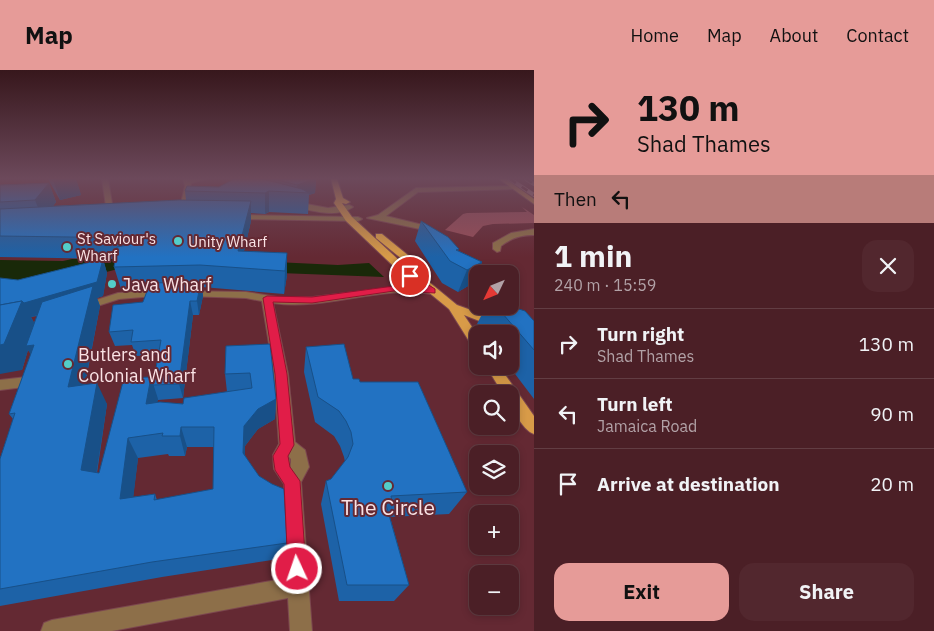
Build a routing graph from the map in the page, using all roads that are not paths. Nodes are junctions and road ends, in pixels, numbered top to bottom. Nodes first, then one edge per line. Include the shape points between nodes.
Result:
1 (107, 205) edge
2 (186, 205) edge
3 (303, 205) edge
4 (340, 205) edge
5 (342, 205) edge
6 (394, 205) edge
7 (170, 216) edge
8 (224, 217) edge
9 (121, 219) edge
10 (354, 219) junction
11 (420, 227) edge
12 (534, 232) edge
13 (497, 249) dead end
14 (428, 287) junction
15 (267, 298) junction
16 (453, 308) junction
17 (73, 311) edge
18 (500, 325) edge
19 (469, 332) edge
20 (498, 375) edge
21 (0, 385) edge
22 (21, 399) edge
23 (534, 428) edge
24 (298, 586) junction
25 (52, 631) edge
26 (301, 631) edge

1 - 9 street via 108,220
2 - 7 street via 185,216
3 - 4 street via 311,208
5 - 10 main road
6 - 11 street via 376,218
8 - 10 street
10 - 14 main road via 416,267
12 - 13 street via 505,238 496,245
14 - 15 street via 312,300
14 - 16 main road
15 - 17 street via 145,293 106,299
15 - 24 street via 281,374 287,445 281,456 282,470 292,481
16 - 18 main road
16 - 19 main road
20 - 23 main road
21 - 22 street via 28,377
24 - 25 street
24 - 26 street

